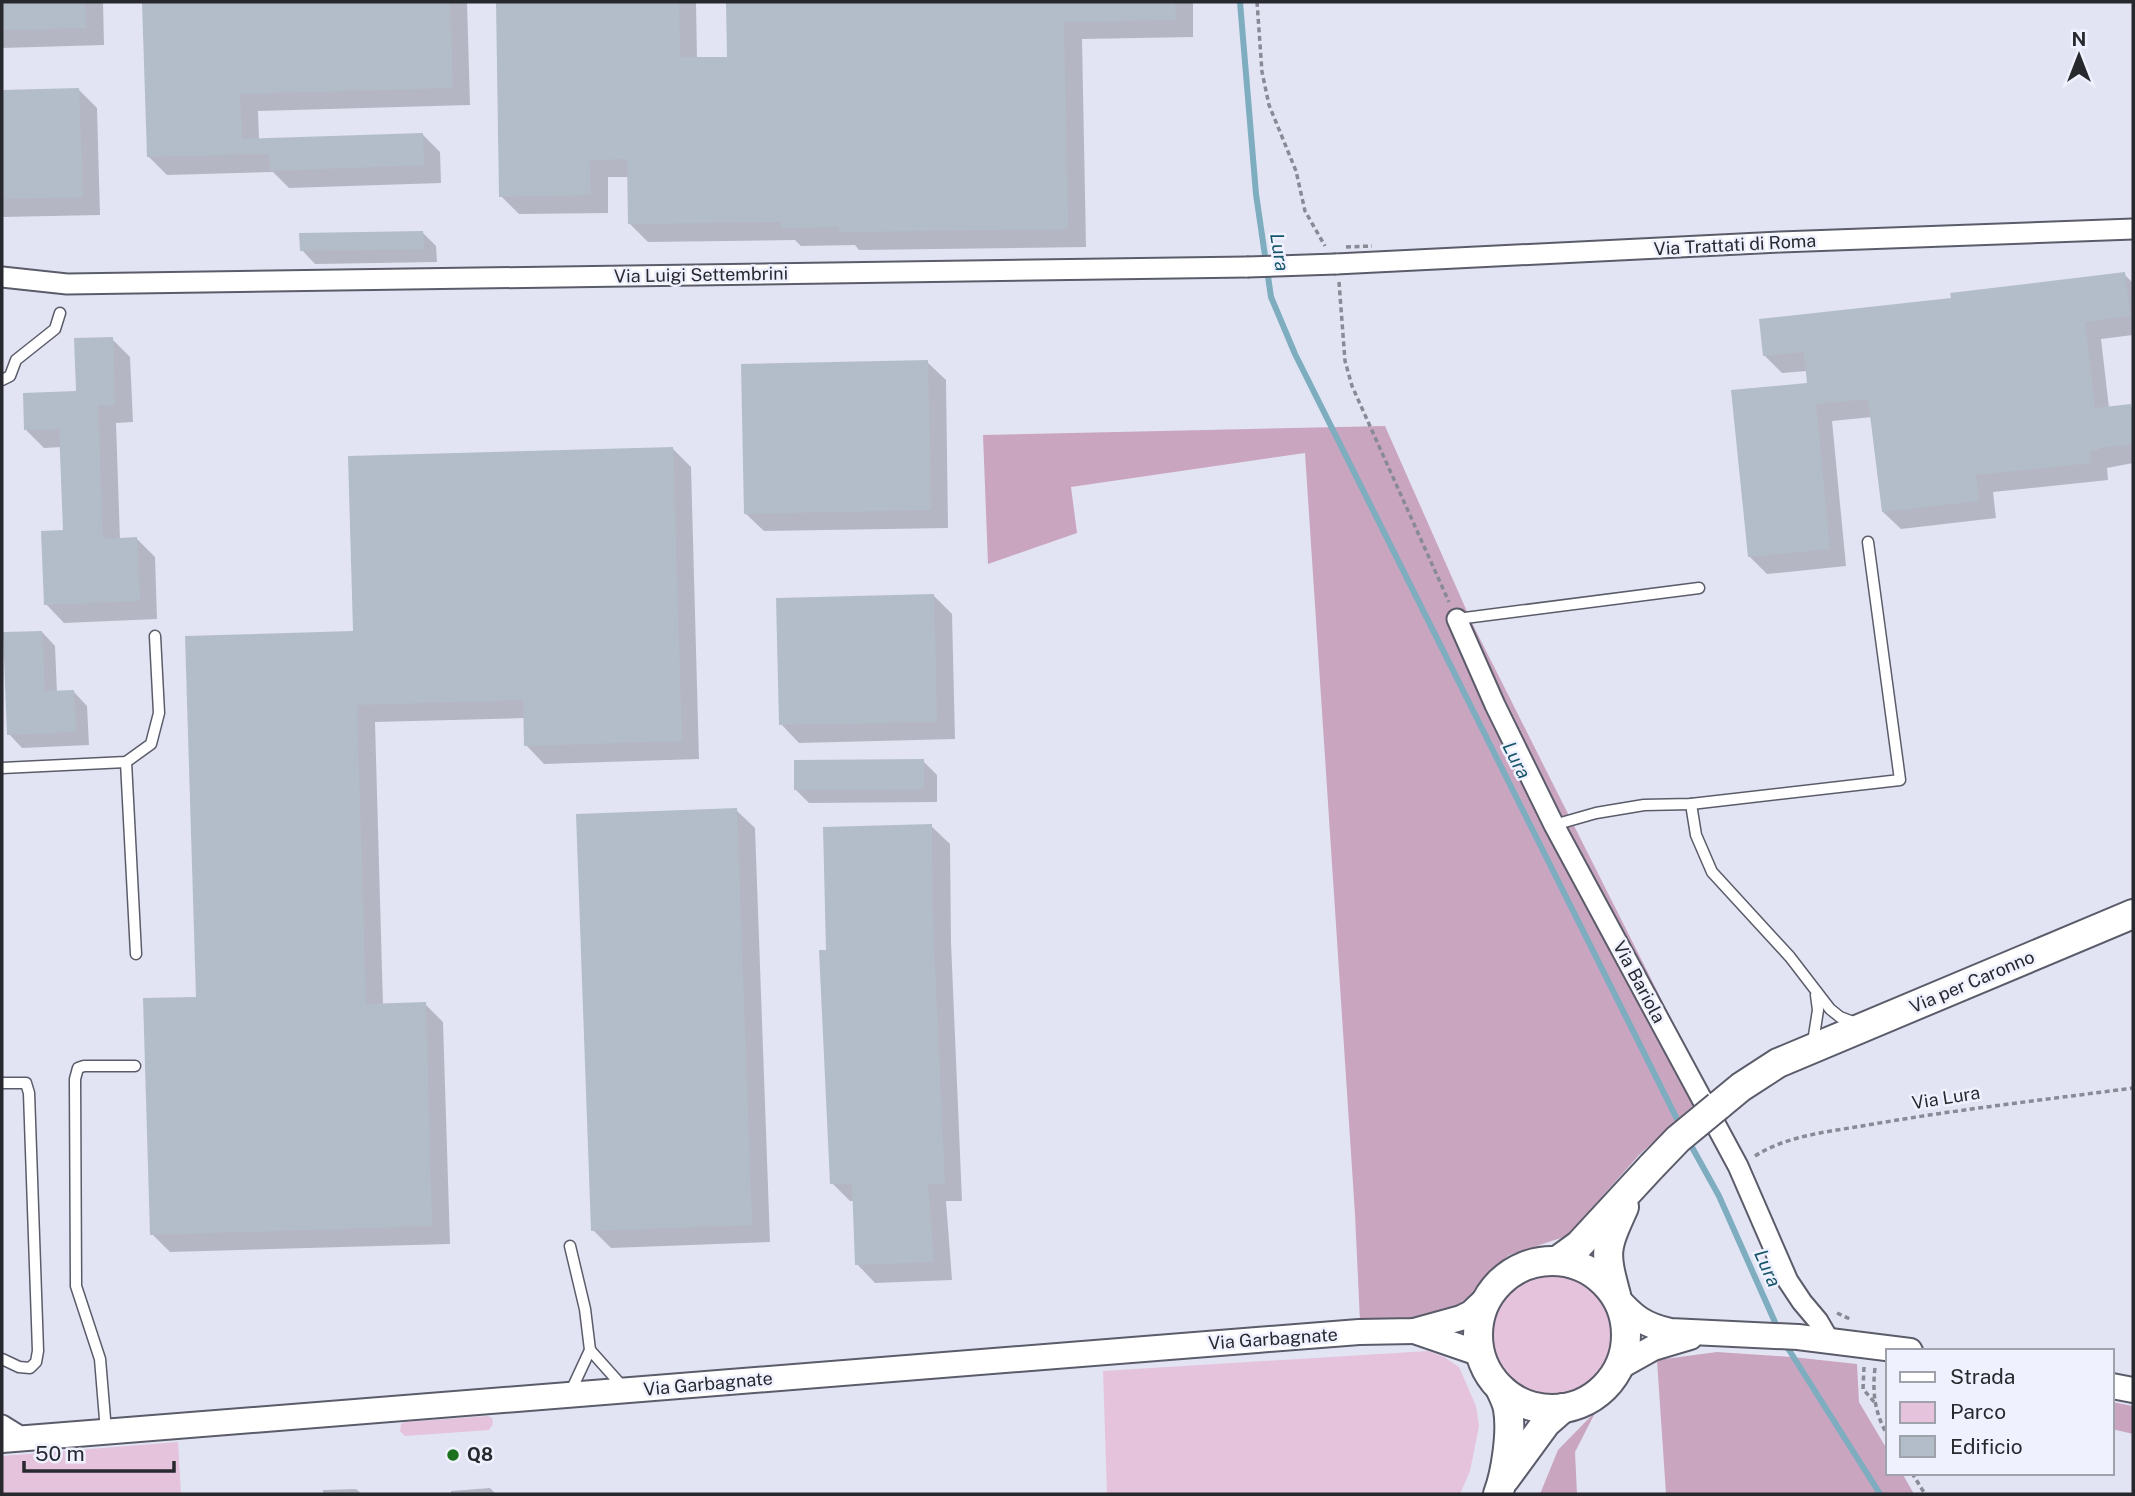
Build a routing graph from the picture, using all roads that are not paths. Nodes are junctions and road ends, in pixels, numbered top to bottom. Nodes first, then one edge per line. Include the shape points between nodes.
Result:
1 (2133, 229) edge
2 (1336, 264) joint
3 (2, 277) edge
4 (66, 284) junction
5 (2, 287) edge
6 (60, 313) dead end
7 (2, 380) edge
8 (1868, 542) dead end
9 (1699, 588) dead end
10 (1457, 619) joint
11 (155, 636) dead end
12 (126, 762) junction
13 (2, 768) edge
14 (1691, 804) junction
15 (1554, 825) junction
16 (2133, 914) edge
17 (136, 954) dead end
18 (1815, 991) junction
19 (1867, 1026) junction
20 (1812, 1049) junction
21 (135, 1066) dead end
22 (2, 1083) edge
23 (1633, 1188) junction
24 (570, 1246) dead end
25 (1557, 1261) junction
26 (1487, 1298) junction
27 (1617, 1298) junction
28 (1414, 1331) junction
29 (1705, 1334) junction
30 (1829, 1340) junction
31 (1897, 1349) edge
32 (590, 1350) junction
33 (1481, 1354) junction
34 (2, 1359) edge
35 (1619, 1367) junction
36 (2114, 1386) edge
37 (1500, 1388) junction
38 (625, 1390) junction
39 (2133, 1390) edge
40 (569, 1395) junction
41 (1563, 1408) junction
42 (2, 1425) edge
43 (106, 1432) junction
44 (13, 1439) edge
45 (1500, 1489) edge

1 - 2 street, Via Trattati di Roma
2 - 4 street, Via Luigi Settembrini, bridge
3 - 4 street, Via Luigi Settembrini
4 - 5 street, Via Luigi Settembrini
6 - 7 lane via 55,329 16,360 10,376
8 - 14 lane via 1900,780
9 - 10 lane
10 - 15 street, Via Bariola
11 - 12 lane via 159,713 151,744
12 - 13 lane
12 - 17 lane
14 - 15 lane via 1644,805
14 - 18 lane via 1696,835 1712,872
15 - 30 street, Via Bariola via 1738,1166 1788,1281
16 - 19 main road, Via per Caronno
18 - 19 lane via 1840,1017
18 - 20 lane via 1818,1010
19 - 20 main road, Via per Caronno
20 - 23 main road, Via per Caronno, bridge via 1778,1063 1741,1087 1678,1139
21 - 43 lane via 84,1066 78,1068 75,1079 76,1286 100,1359
22 - 34 lane via 26,1083 29,1093 38,1351 30,1368
23 - 25 main road via 1579,1245
23 - 27 main road via 1609,1239 1606,1259
24 - 32 lane via 586,1309
25 - 26 main road via 1517,1269
25 - 27 main road via 1592,1272
26 - 28 street, Via Garbagnate via 1461,1318
26 - 33 main road via 1480,1316
27 - 29 street via 1632,1315 1651,1326
27 - 35 main road via 1627,1332
28 - 33 street, Via Garbagnate
28 - 38 street, Via Garbagnate
29 - 30 street
29 - 35 street via 1653,1348
30 - 31 street
32 - 38 lane
32 - 40 lane
33 - 37 main road
35 - 41 main road via 1606,1387 1586,1401
36 - 39 street
37 - 41 main road via 1540,1408
37 - 45 main road via 1510,1426
38 - 40 street, Via Garbagnate
40 - 43 street, Via Garbagnate
41 - 45 main road via 1546,1423
42 - 44 street
43 - 44 street, Via Garbagnate

